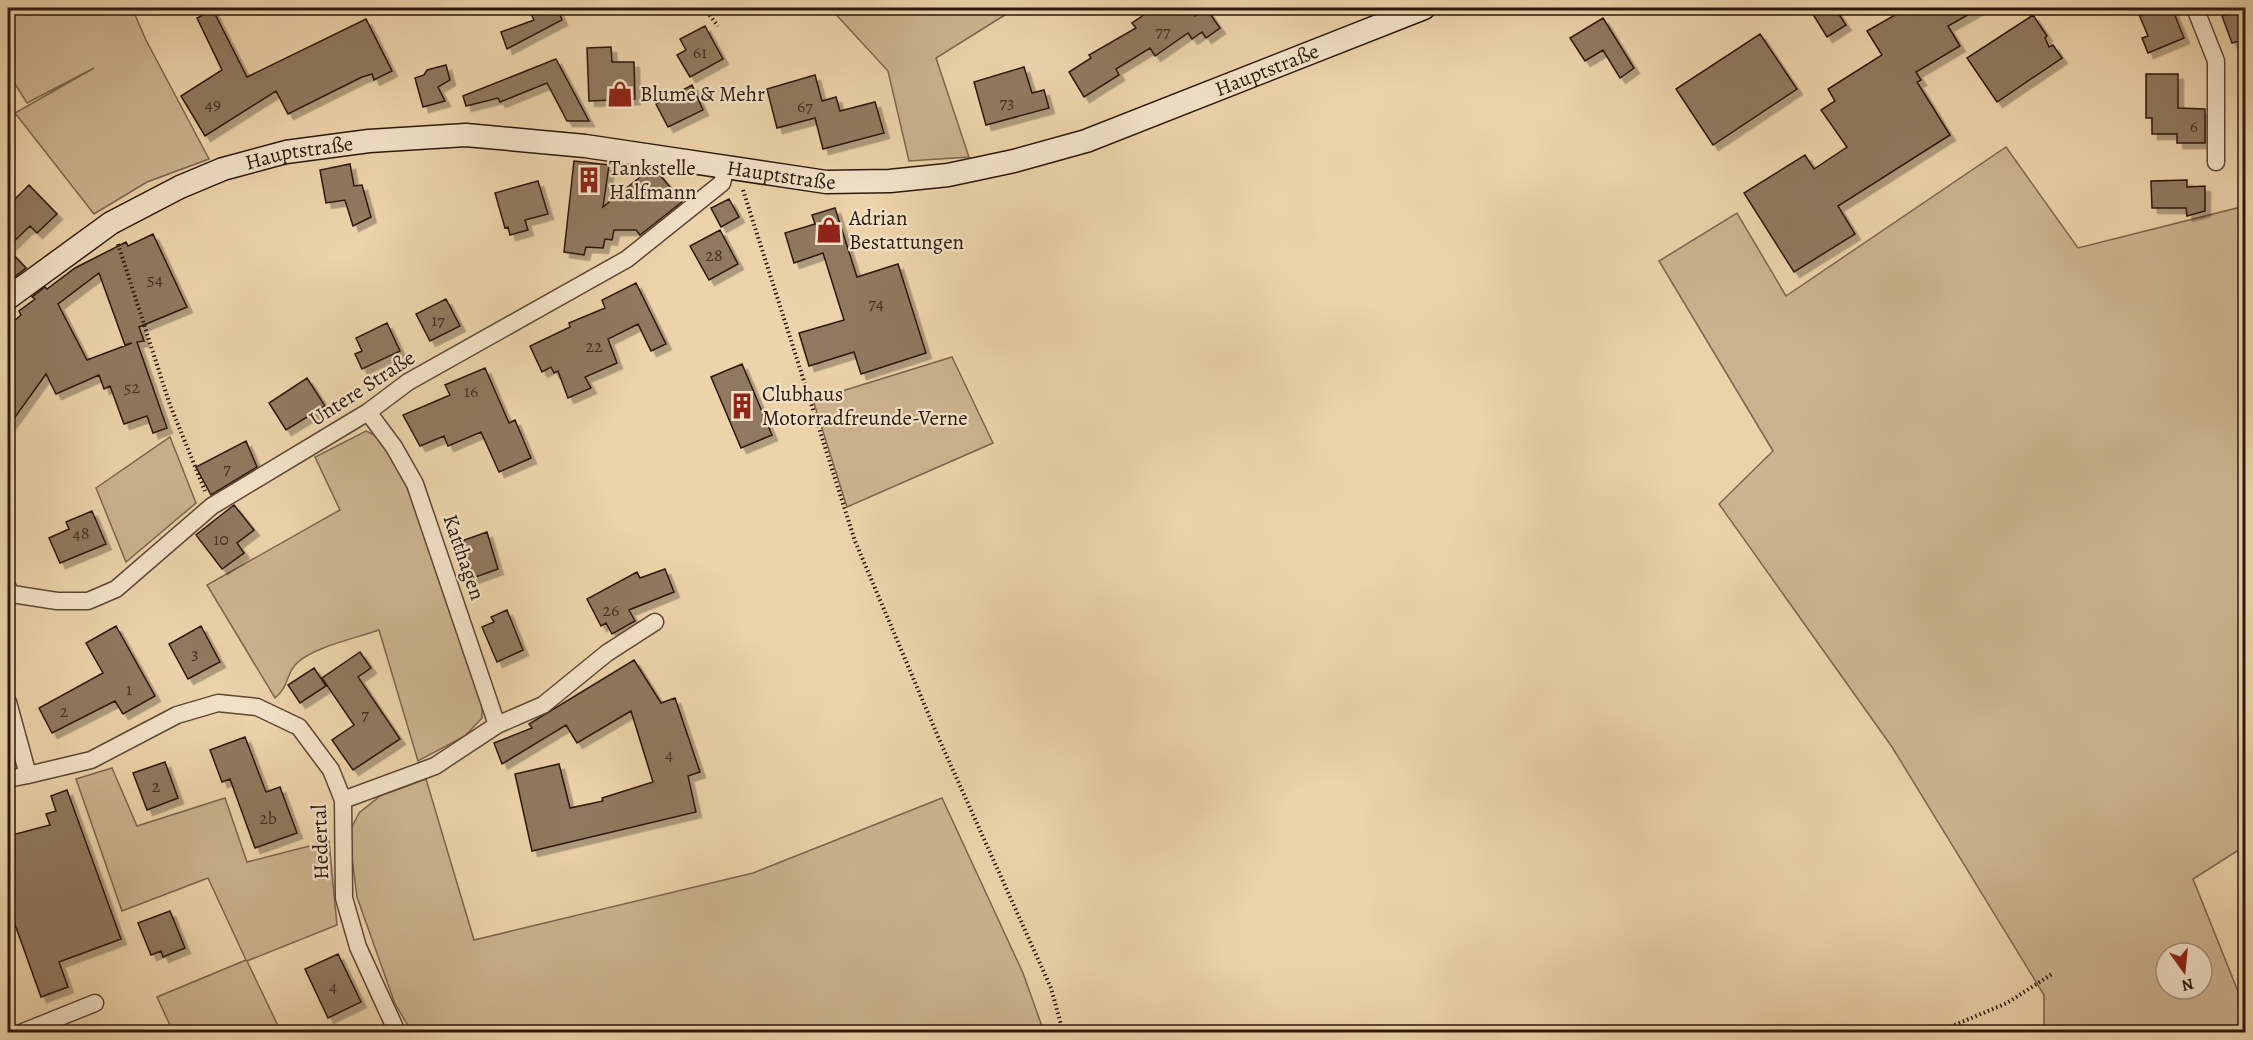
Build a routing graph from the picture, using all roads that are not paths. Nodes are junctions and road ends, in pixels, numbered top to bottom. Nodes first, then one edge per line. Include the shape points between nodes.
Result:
1 (1424, 8) edge
2 (2195, 8) edge
3 (2216, 162) dead end
4 (724, 175) junction
5 (8, 298) edge
6 (368, 412) junction
7 (9, 594) edge
8 (655, 622) dead end
9 (8, 702) edge
10 (497, 725) junction
11 (28, 775) junction
12 (8, 779) edge
13 (343, 800) junction
14 (95, 1003) dead end
15 (23, 1032) edge
16 (397, 1032) edge

1 - 4 main road, Hauptstraße via 1086,141 1014,161 948,175 879,181 826,182
2 - 3 street via 2216,61
4 - 5 main road, Hauptstraße via 585,146 466,135 369,141 286,152 223,169 111,223
4 - 6 street, Untere Straße via 627,260 408,382
6 - 7 street, Untere Straße via 212,506 116,589 88,601
6 - 10 street, Katthagen via 415,484
8 - 10 street via 607,653 543,705
9 - 11 street
10 - 13 street via 435,766
11 - 12 street, Hedertal
11 - 13 street, Hedertal via 92,760 177,715 218,703 257,707 299,727 331,770
13 - 16 street, Hedertal via 344,898 358,947
14 - 15 street

